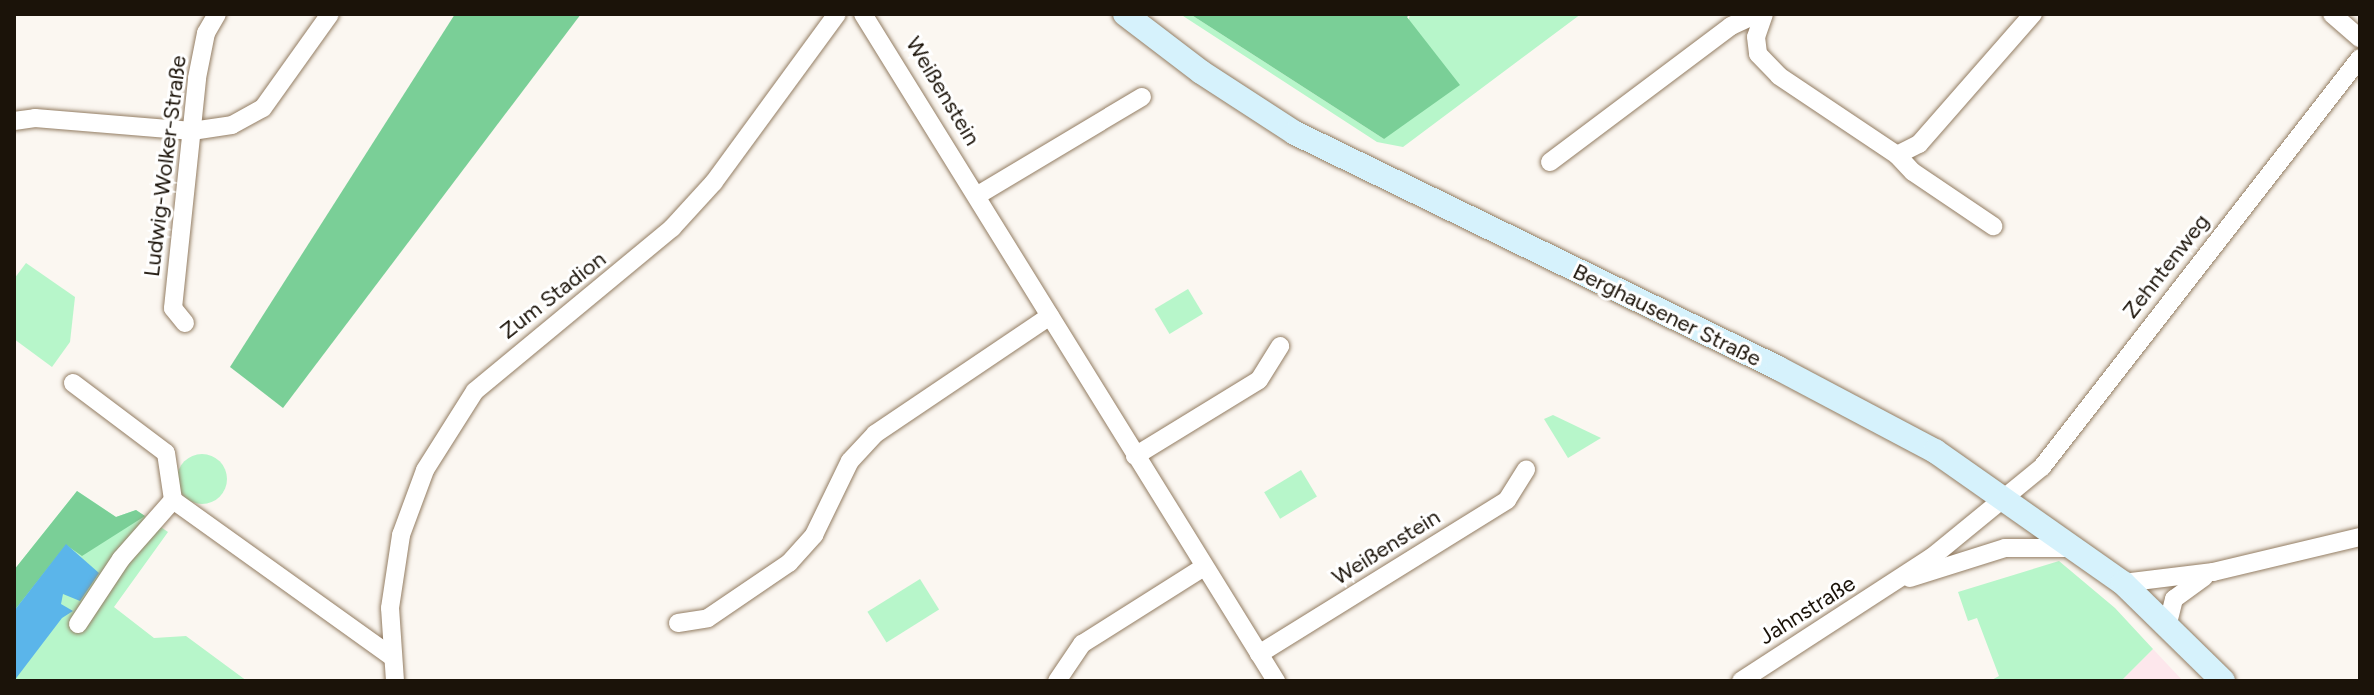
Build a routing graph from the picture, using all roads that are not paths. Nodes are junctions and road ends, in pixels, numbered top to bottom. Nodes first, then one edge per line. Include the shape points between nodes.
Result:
1 (217, 14) edge
2 (330, 14) edge
3 (837, 14) edge
4 (863, 14) edge
5 (1125, 14) edge
6 (1757, 14) edge
7 (1764, 14) edge
8 (2033, 14) edge
9 (2332, 14) edge
10 (2360, 38) edge
11 (2360, 58) edge
12 (1142, 97) dead end
13 (14, 121) edge
14 (192, 131) junction
15 (1897, 155) junction
16 (1550, 162) dead end
17 (978, 195) junction
18 (1993, 226) dead end
19 (1050, 316) junction
20 (185, 323) dead end
21 (1280, 346) dead end
22 (73, 383) dead end
23 (1135, 456) junction
24 (1526, 469) dead end
25 (2005, 498) junction
26 (173, 500) junction
27 (2360, 537) edge
28 (2073, 548) junction
29 (1204, 567) junction
30 (2213, 572) junction
31 (1899, 580) junction
32 (2123, 583) junction
33 (678, 623) dead end
34 (78, 624) dead end
35 (2167, 627) junction
36 (1259, 654) junction
37 (392, 657) junction
38 (395, 681) edge
39 (1057, 681) edge
40 (1276, 681) edge
41 (1741, 681) edge
42 (2223, 681) edge

1 - 14 street, Ludwig-Wolker-Straße via 206,33
2 - 14 street via 263,108 232,125
3 - 37 street, Zum Stadion via 714,182 672,228 475,391 425,470 401,535 390,608
4 - 17 street, Weißenstein
5 - 25 main road, Berghausener Straße via 1295,133 1790,374 1935,451
6 - 16 street via 1731,26
7 - 15 street via 1756,37 1758,54 1779,76
8 - 15 street via 1919,144
9 - 10 street
11 - 25 street, Zehntenweg via 2042,467
12 - 17 street
13 - 14 street via 35,118
14 - 20 street, Ludwig-Wolker-Straße via 173,308
15 - 18 street via 1913,172
17 - 19 street, Weißenstein
19 - 23 street, Weißenstein
19 - 33 street via 875,434 850,461 814,535 789,563 708,618
21 - 23 street via 1259,380
22 - 26 street via 166,453
23 - 29 street, Weißenstein
24 - 36 street, Weißenstein via 1507,500
25 - 28 main road, Berghausener Straße
25 - 31 street, Jahnstraße
26 - 34 street via 121,559
26 - 37 street
27 - 30 street
28 - 31 street, Jahnstraße via 2005,548
28 - 32 main road, Berghausener Straße
29 - 36 street, Weißenstein
29 - 39 street via 1082,644
30 - 32 street
30 - 35 street via 2182,590
31 - 41 street, Jahnstraße
32 - 35 main road, Berghausener Straße
35 - 42 main road, Berghausener Straße
36 - 40 street, Weißenstein
37 - 38 street, Zum Stadion

